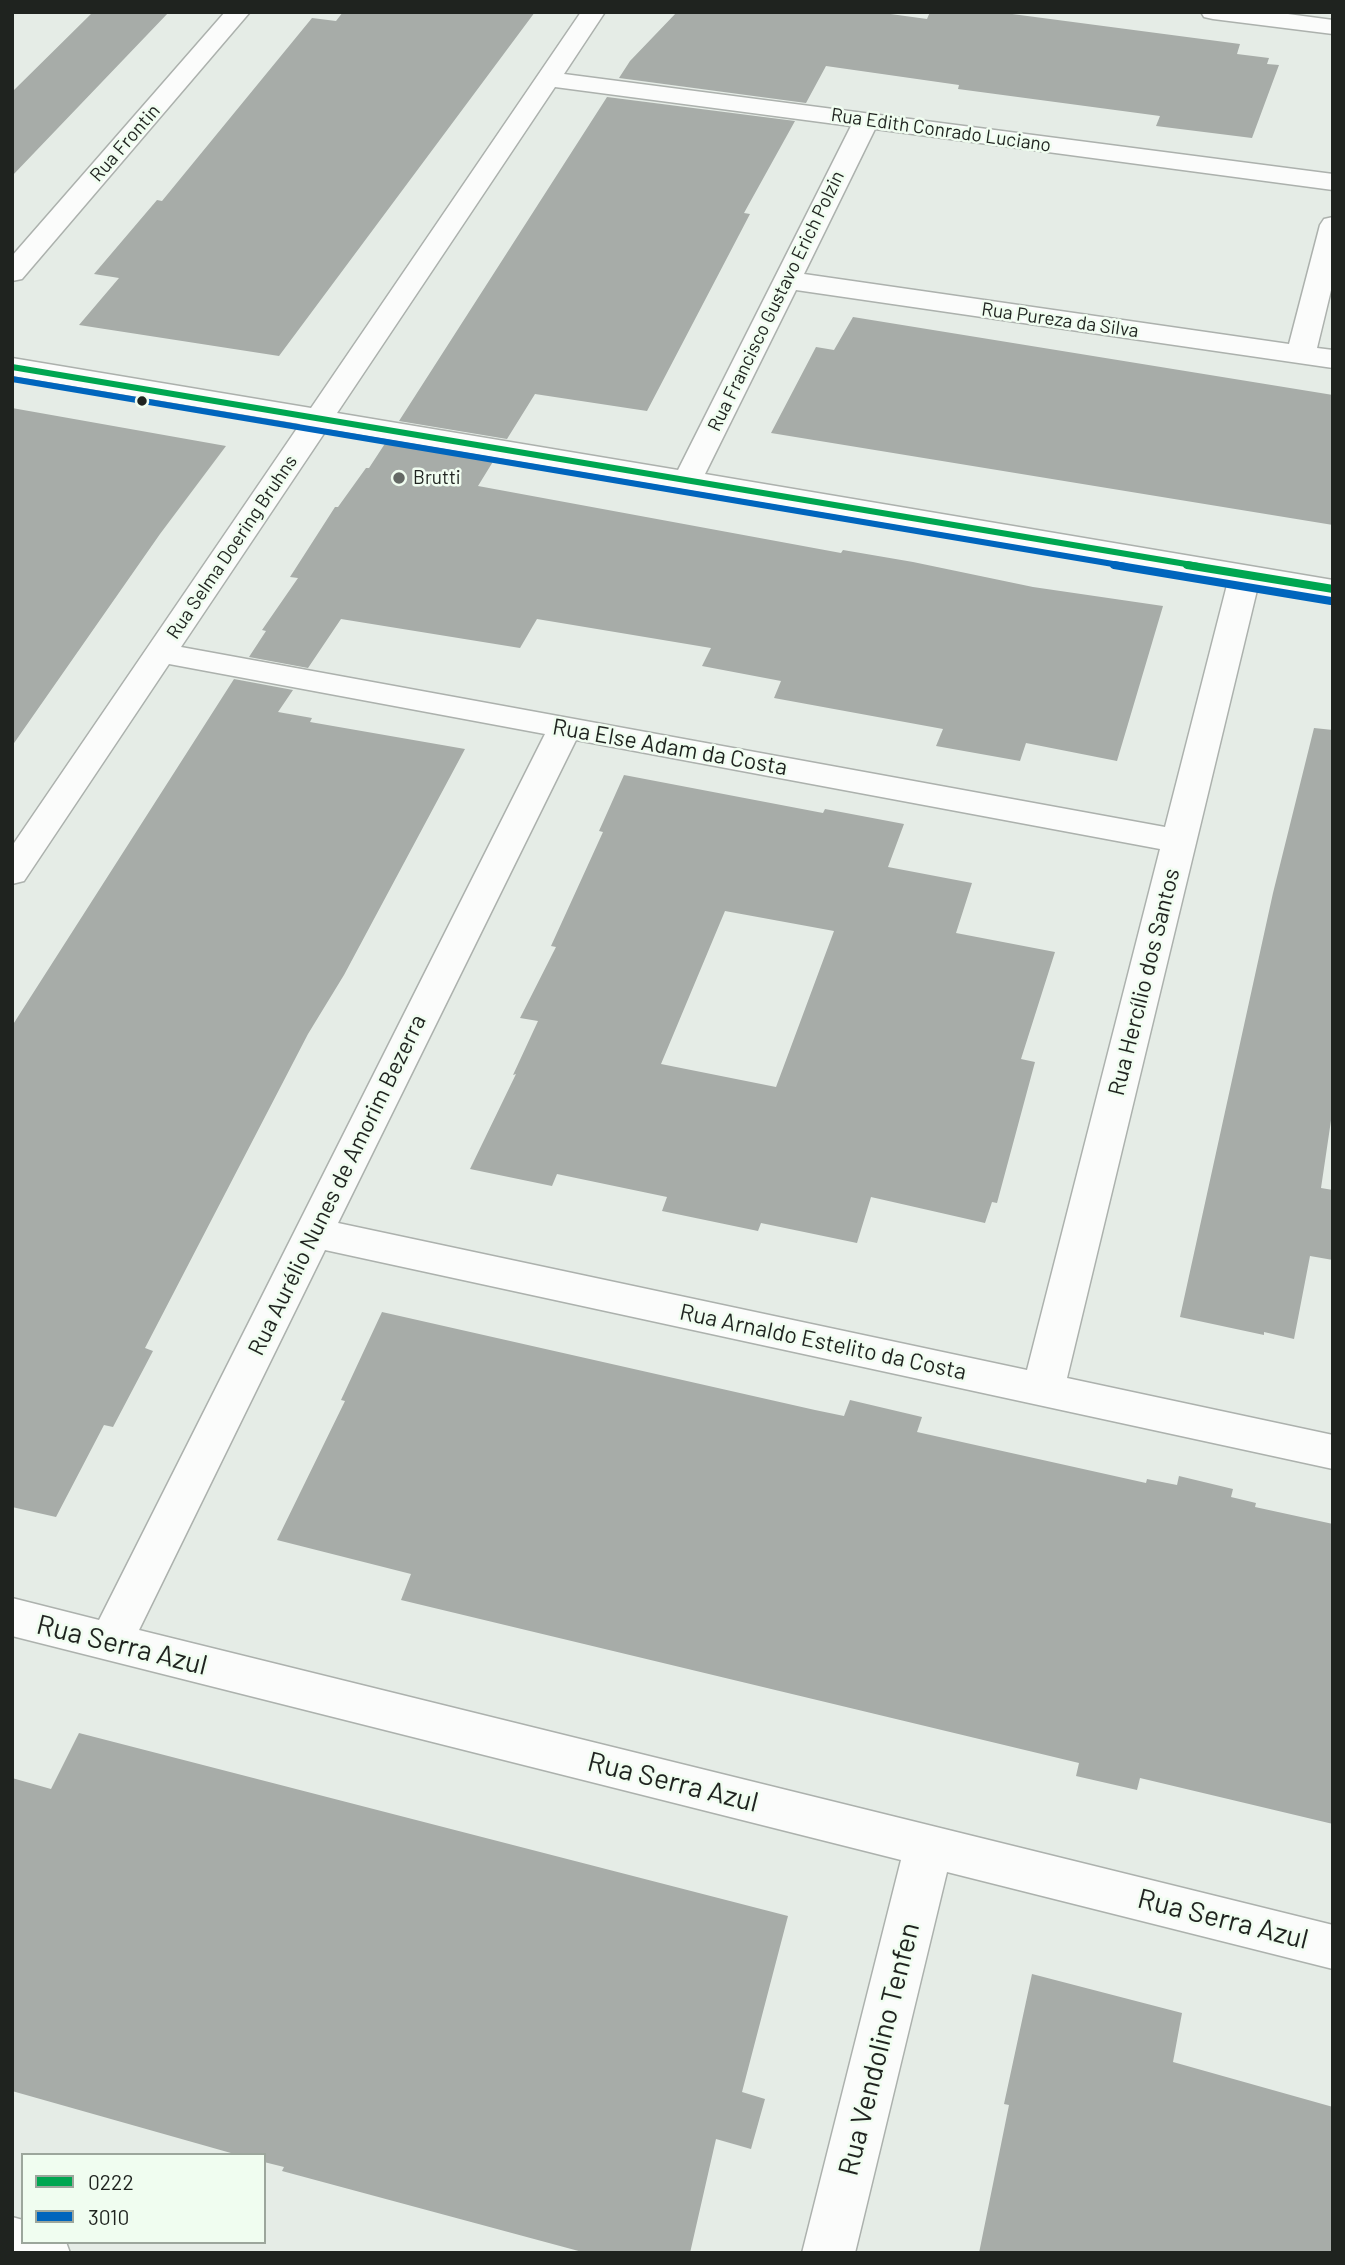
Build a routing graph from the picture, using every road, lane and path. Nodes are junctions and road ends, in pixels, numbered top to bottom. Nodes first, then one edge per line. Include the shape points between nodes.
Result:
1 (238, 12) edge
2 (593, 12) edge
3 (1213, 12) edge
4 (1333, 27) edge
5 (548, 79) junction
6 (866, 121) junction
7 (1333, 182) edge
8 (1333, 225) edge
9 (12, 273) edge
10 (787, 280) junction
11 (1301, 355) junction
12 (1333, 359) edge
13 (12, 367) edge
14 (319, 419) junction
15 (687, 481) junction
16 (1245, 574) junction
17 (1333, 589) edge
18 (160, 653) junction
19 (565, 728) junction
20 (1179, 841) junction
21 (12, 873) edge
22 (314, 1233) junction
23 (1043, 1390) junction
24 (1333, 1452) edge
25 (12, 1617) edge
26 (110, 1642) junction
27 (929, 1846) junction
28 (1333, 1947) edge
29 (12, 2243) edge
30 (44, 2253) edge
31 (828, 2253) edge

1 - 9 street, Rua Frontin
2 - 5 street, Rua Selma Doering Bruhns
3 - 4 street
5 - 6 street, Rua Edith Conrado Luciano
5 - 14 street, Rua Selma Doering Bruhns
6 - 7 street, Rua Edith Conrado Luciano
6 - 10 street, Rua Francisco Gustavo Erich Polzin
8 - 11 street
10 - 11 street, Rua Pureza da Silva
10 - 15 street, Rua Francisco Gustavo Erich Polzin
11 - 12 street, Rua Pureza da Silva
13 - 14 street
14 - 15 street
14 - 18 street, Rua Selma Doering Bruhns
15 - 16 street
16 - 17 street
16 - 20 street, Rua Hercílio dos Santos
18 - 19 street, Rua Else Adam da Costa
18 - 21 street, Rua Selma Doering Bruhns
19 - 20 street, Rua Else Adam da Costa
19 - 22 street, Rua Aurélio Nunes de Amorim Bezerra
20 - 23 street, Rua Hercílio dos Santos
22 - 23 street, Rua Arnaldo Estelito da Costa
22 - 26 street, Rua Aurélio Nunes de Amorim Bezerra
23 - 24 street, Rua Arnaldo Estelito da Costa
25 - 26 street, Rua Serra Azul
26 - 27 street, Rua Serra Azul
27 - 28 street, Rua Serra Azul
27 - 31 street, Rua Vendolino Tenfen
29 - 30 street

